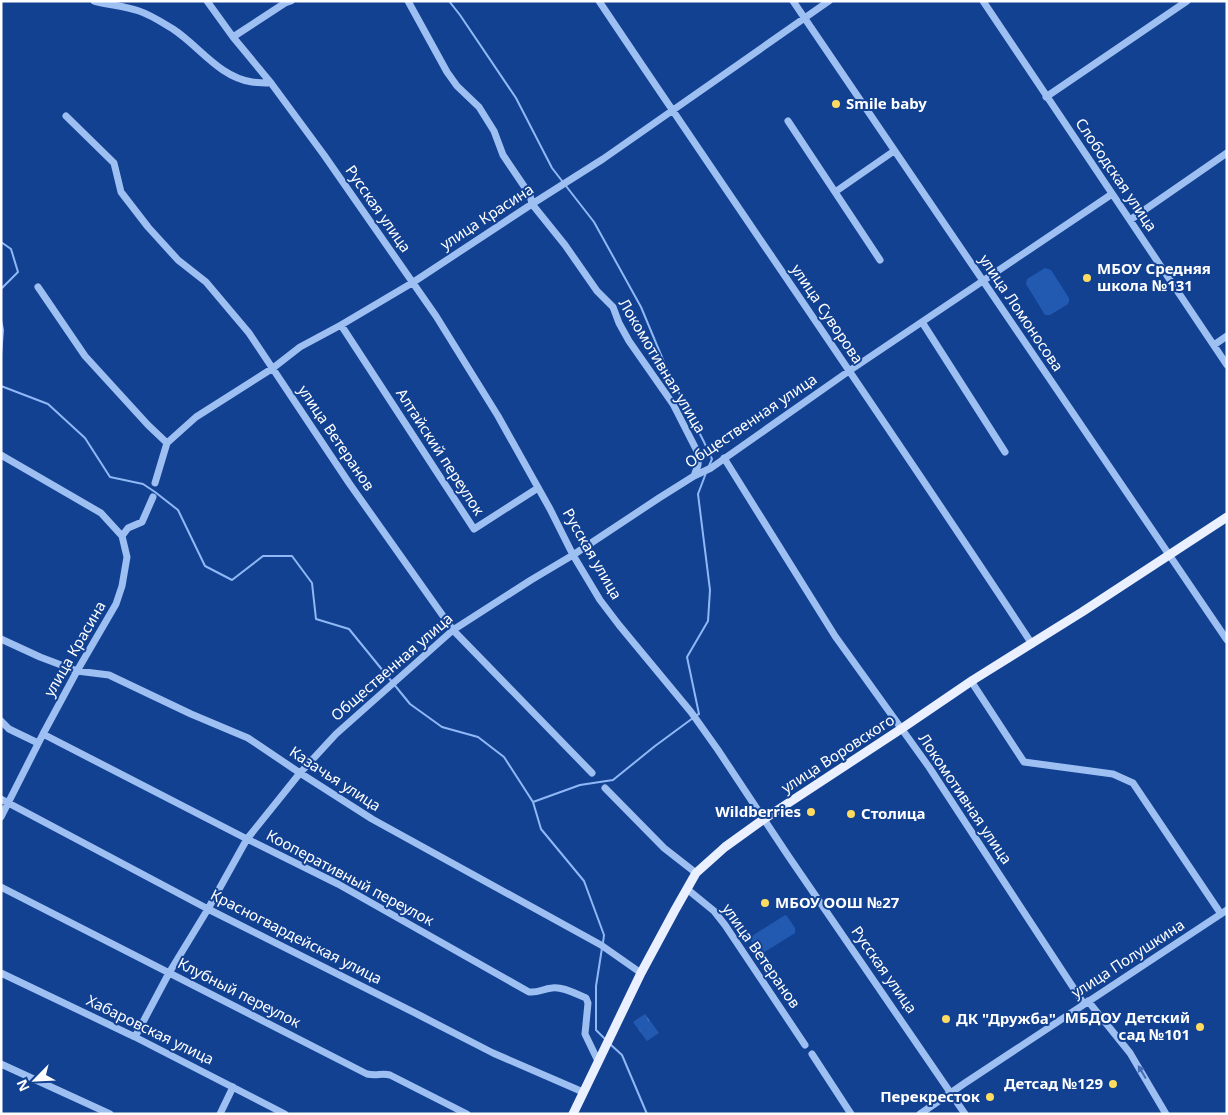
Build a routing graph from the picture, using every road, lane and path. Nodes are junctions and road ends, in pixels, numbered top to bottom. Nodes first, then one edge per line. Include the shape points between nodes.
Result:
1 (94, 1) edge
2 (207, 1) edge
3 (291, 1) edge
4 (408, 1) edge
5 (599, 1) edge
6 (793, 1) edge
7 (829, 1) edge
8 (983, 1) edge
9 (1188, 1) edge
10 (804, 18) junction
11 (233, 37) junction
12 (271, 83) junction
13 (1046, 97) junction
14 (672, 110) junction
15 (66, 116) dead end
16 (788, 121) dead end
17 (894, 152) junction
18 (1227, 153) edge
19 (835, 192) junction
20 (1112, 194) junction
21 (532, 204) junction
22 (1130, 220) junction
23 (880, 260) dead end
24 (984, 281) junction
25 (412, 283) junction
26 (38, 287) dead end
27 (922, 322) junction
28 (341, 326) junction
29 (1227, 336) edge
30 (1214, 345) junction
31 (1227, 365) edge
32 (273, 368) junction
33 (849, 371) junction
34 (167, 443) junction
35 (1006, 452) dead end
36 (1, 455) edge
37 (724, 458) junction
38 (694, 476) junction
39 (155, 483) dead end
40 (538, 488) junction
41 (153, 497) dead end
42 (1227, 517) edge
43 (122, 536) junction
44 (573, 555) junction
45 (1169, 555) junction
46 (453, 630) junction
47 (1, 638) edge
48 (1227, 640) edge
49 (1032, 644) junction
50 (77, 671) junction
51 (971, 681) junction
52 (1, 721) edge
53 (901, 729) junction
54 (43, 734) junction
55 (38, 743) junction
56 (592, 772) dead end
57 (300, 773) junction
58 (605, 788) dead end
59 (5, 801) edge
60 (1, 817) edge
61 (764, 820) junction
62 (247, 839) junction
63 (696, 874) junction
64 (1, 887) edge
65 (687, 890) junction
66 (208, 908) junction
67 (1224, 912) edge
68 (169, 972) junction
69 (1, 973) edge
70 (641, 973) junction
71 (1086, 1003) junction
72 (135, 1037) junction
73 (805, 1045) dead end
74 (812, 1054) dead end
75 (598, 1061) junction
76 (1, 1064) edge
77 (234, 1087) junction
78 (583, 1092) junction
79 (951, 1093) junction
80 (110, 1114) edge
81 (220, 1114) edge
82 (285, 1114) edge
83 (467, 1114) edge
84 (573, 1114) edge
85 (851, 1114) edge
86 (920, 1114) edge
87 (964, 1114) edge
88 (1166, 1114) edge

1 - 12 street via 141,12 175,30 234,76
2 - 11 street, Русская улица
3 - 11 street
4 - 21 street, Локомотивная улица via 447,72 479,107 494,131 503,155 530,195
5 - 14 street, улица Суворова
6 - 10 street, улица Ломоносова
7 - 10 street, улица Красина
8 - 13 street, Слободская улица
9 - 13 street
10 - 14 street, улица Красина
10 - 17 street, улица Ломоносова
11 - 12 street, Русская улица
12 - 25 street, Русская улица
13 - 20 street, Слободская улица
14 - 21 street, улица Красина
14 - 33 street, улица Суворова
15 - 32 street, улица Ветеранов via 114,163 121,192 148,227 178,260 218,295
16 - 19 street
17 - 19 street
17 - 24 street, улица Ломоносова
18 - 22 street
19 - 23 street
20 - 22 street, Слободская улица
20 - 24 street, Общественная улица
21 - 25 street, улица Красина
21 - 38 street, Локомотивная улица via 597,291 614,307 629,341 673,404 699,455
22 - 30 street, Слободская улица
24 - 27 street, Общественная улица
24 - 45 street, улица Ломоносова
25 - 28 street, улица Красина
25 - 40 street, Русская улица via 493,408
26 - 34 street via 85,356
27 - 33 street, Общественная улица
27 - 35 street
28 - 32 street, улица Красина via 300,348
28 - 40 street, Алтайский переулок via 474,529
29 - 30 street
30 - 31 street, Слободская улица
32 - 34 street, улица Красина via 196,416
32 - 46 street, улица Ветеранов
33 - 37 street, Общественная улица
33 - 49 street, улица Суворова
34 - 39 street
36 - 43 street via 101,513
37 - 38 street, Общественная улица
37 - 53 street, Локомотивная улица via 835,636
38 - 44 street, Общественная улица
40 - 44 street, Русская улица
41 - 43 street via 142,522 128,528
42 - 45 main road, улица Воровского
43 - 50 street, улица Красина via 127,557 116,604
44 - 46 street, Общественная улица
44 - 61 street, Русская улица via 600,600 694,717
45 - 48 street, улица Ломоносова
45 - 49 main road, улица Воровского
46 - 56 street, улица Ветеранов
46 - 57 street, Общественная улица via 336,734
47 - 50 street, Казачья улица
49 - 51 main road, улица Воровского
50 - 54 street, улица Красина
50 - 57 street, Казачья улица via 109,675 240,734
51 - 53 main road, улица Воровского
51 - 67 street via 1024,762 1113,774 1133,783
52 - 55 street via 9,729
53 - 61 main road, улица Воровского
53 - 71 street, Локомотивная улица via 929,766
54 - 55 street, улица Красина
54 - 62 street, Кооперативный переулок
55 - 59 street, улица Красина
57 - 62 street, Общественная улица
57 - 70 street, Казачья улица via 372,819 601,945
58 - 63 street via 664,848
59 - 60 street, улица Красина
59 - 66 street, Красногвардейская улица
61 - 63 main road, улица Воровского via 725,847
61 - 79 street, Русская улица
62 - 66 street, Общественная улица
62 - 75 street, Кооперативный переулок via 338,884 528,992 554,987 586,998 584,1034
63 - 65 main road, улица Воровского
64 - 68 street, Клубный переулок
65 - 70 main road, улица Воровского
65 - 73 street, улица Ветеранов via 725,924
66 - 68 street, Общественная улица
66 - 78 street, Красногвардейская улица via 493,1053
67 - 71 street, улица Полушкина
68 - 72 street, Общественная улица
68 - 83 street, Клубный переулок via 367,1074 390,1075
69 - 72 street, Хабаровская улица
70 - 75 main road, улица Воровского
71 - 79 street, улица Полушкина
88 -> 71 street, Локомотивная улица via 1130,1052
72 - 77 street, Хабаровская улица
74 - 85 street
75 - 78 main road, улица Воровского
76 - 80 street
77 - 81 street
77 - 82 street, Хабаровская улица
78 - 84 main road, улица Воровского
79 - 86 street, улица Полушкина
79 - 87 street, Русская улица

